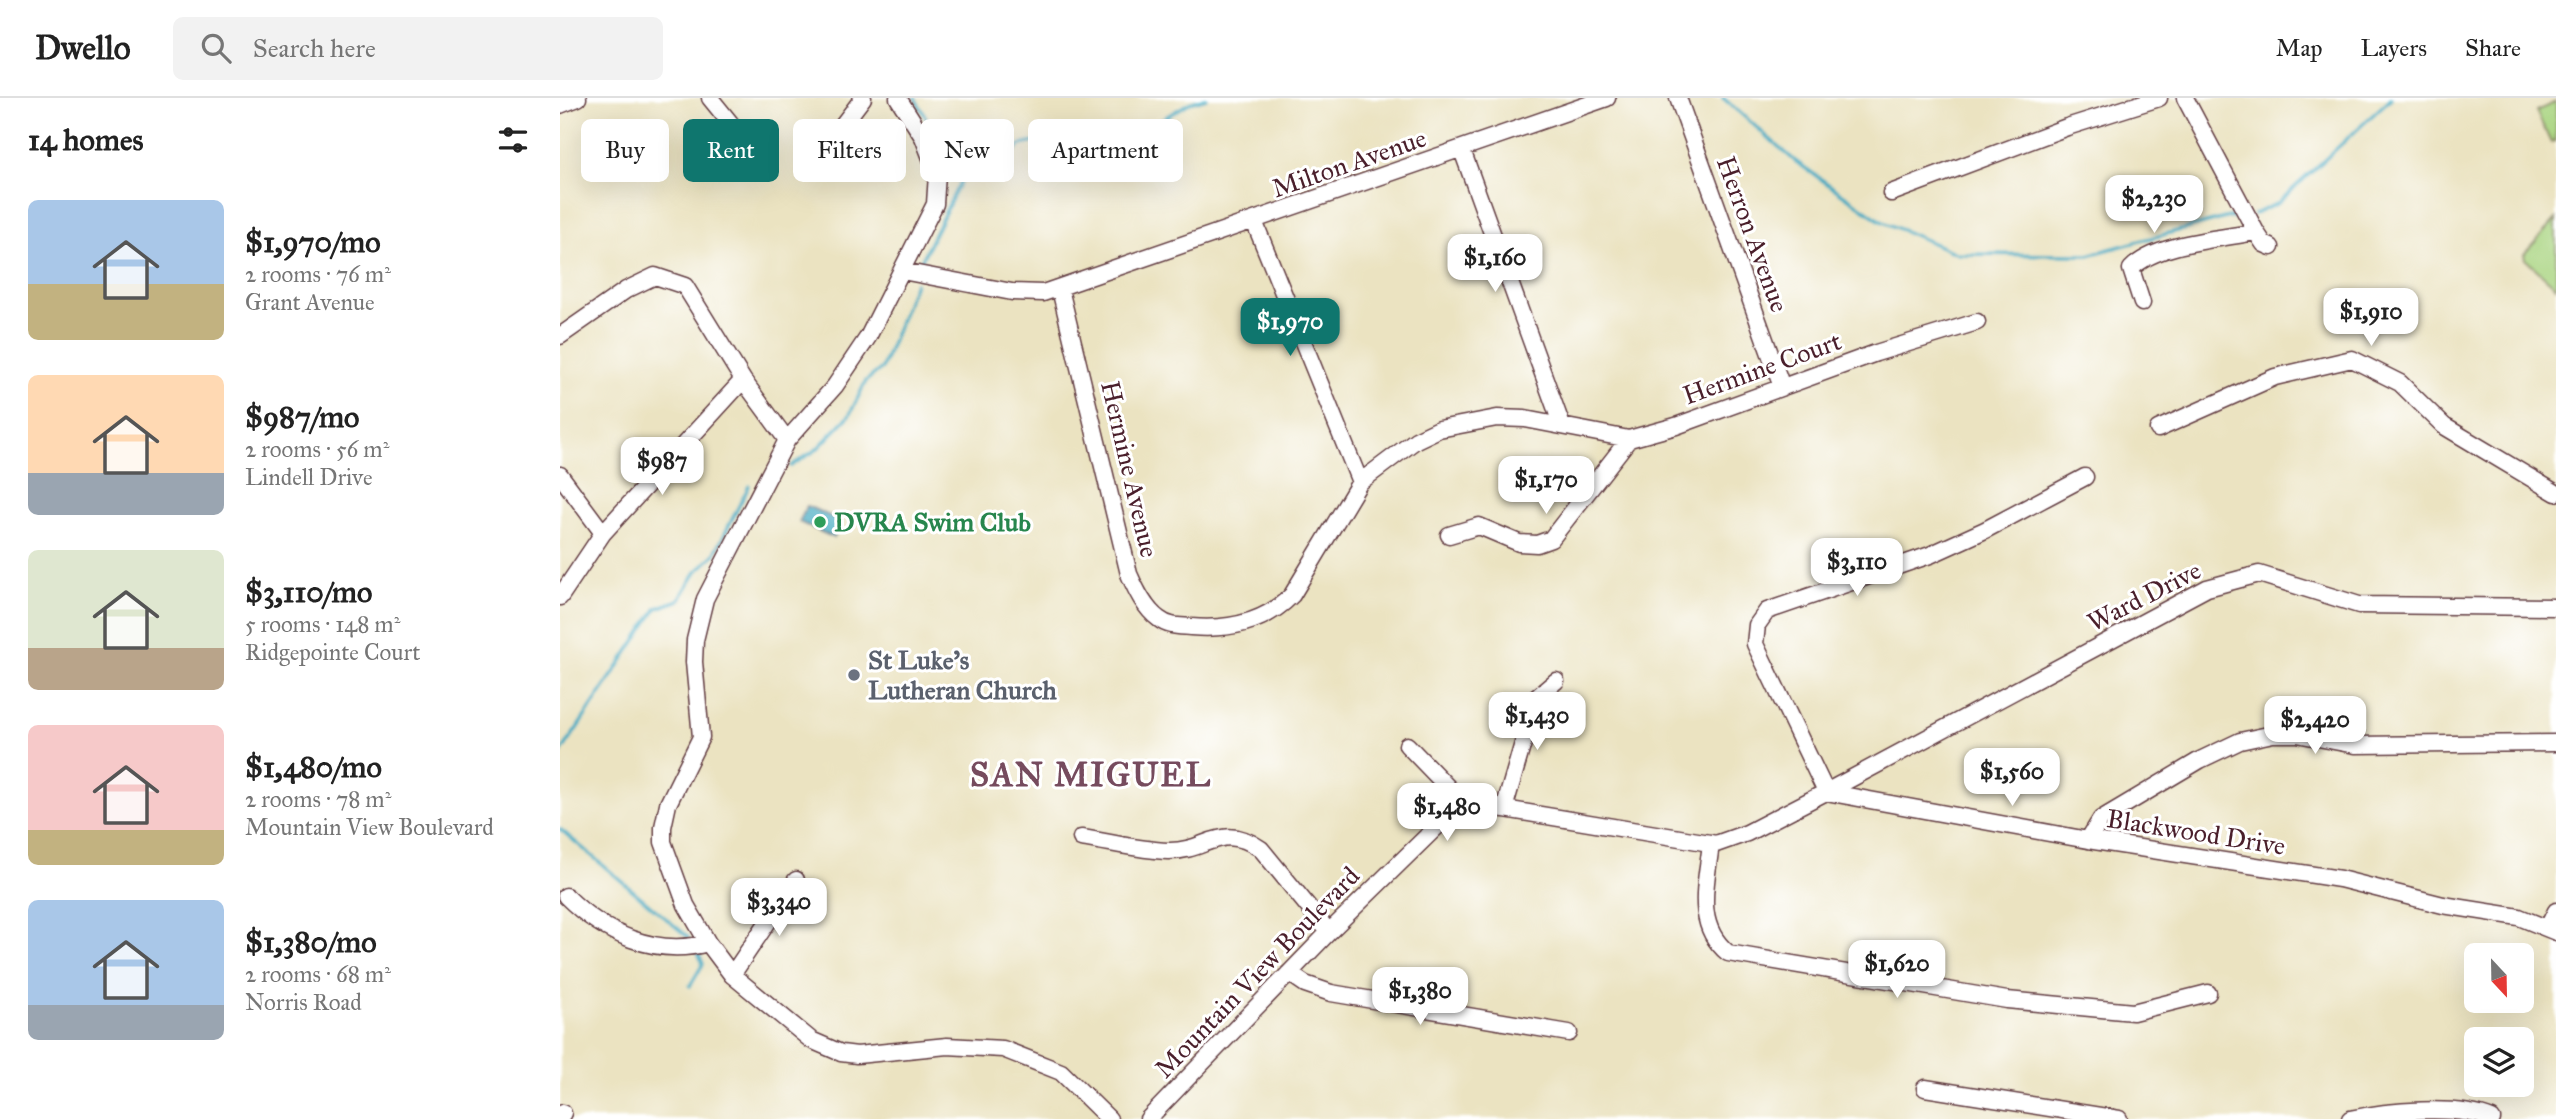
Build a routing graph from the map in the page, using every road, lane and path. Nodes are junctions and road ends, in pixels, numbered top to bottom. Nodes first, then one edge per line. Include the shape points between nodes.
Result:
1 (578, 98) edge
2 (710, 98) edge
3 (863, 98) edge
4 (898, 98) edge
5 (1607, 98) edge
6 (1678, 98) edge
7 (2159, 98) edge
8 (2185, 98) edge
9 (560, 105) edge
10 (727, 119) edge
11 (847, 119) edge
12 (1462, 150) junction
13 (1891, 193) dead end
14 (1254, 222) junction
15 (2256, 232) junction
16 (2271, 247) dead end
17 (902, 271) junction
18 (1060, 289) junction
19 (2142, 303) dead end
20 (1977, 322) dead end
21 (560, 336) edge
22 (743, 380) junction
23 (1782, 387) junction
24 (1562, 426) junction
25 (2158, 429) dead end
26 (1629, 439) junction
27 (787, 440) junction
28 (560, 475) edge
29 (2085, 477) dead end
30 (1360, 482) junction
31 (2556, 494) edge
32 (603, 533) junction
33 (1449, 535) dead end
34 (560, 597) edge
35 (2556, 607) edge
36 (1556, 681) dead end
37 (2556, 743) edge
38 (1407, 745) dead end
39 (1826, 792) junction
40 (1462, 802) junction
41 (1504, 809) junction
42 (1081, 838) dead end
43 (2088, 840) junction
44 (1711, 844) junction
45 (796, 880) dead end
46 (566, 896) dead end
47 (2556, 911) edge
48 (2552, 930) edge
49 (1329, 932) junction
50 (708, 943) junction
51 (1289, 973) junction
52 (732, 975) junction
53 (2208, 993) dead end
54 (1569, 1033) dead end
55 (1926, 1088) dead end
56 (1109, 1119) edge
57 (1148, 1119) edge
58 (2119, 1119) edge
59 (2350, 1119) edge
60 (2492, 1119) edge

1 - 9 street
2 - 10 street
3 - 11 street
4 - 17 street via 923,138 938,189
5 - 12 street, Milton Avenue
6 - 23 street, Herron Avenue
7 - 13 street
8 - 15 street
12 - 14 street, Milton Avenue
12 - 24 street
14 - 18 street, Milton Avenue
14 - 30 street
15 - 16 street
15 - 19 street via 2142,258 2131,269
17 - 18 street, Milton Avenue via 1012,292
17 - 27 street via 851,364
18 - 30 street, Hermine Avenue via 1124,560 1136,589 1161,621 1172,626 1224,628 1276,610 1292,595
20 - 23 street, Hermine Court
21 - 22 street via 626,290 655,276 685,286
22 - 27 street
22 - 32 street
23 - 26 street, Hermine Court
24 - 26 street, Hermine Court
24 - 30 street, Hermine Avenue via 1497,418 1439,429 1416,440
25 - 31 street via 2275,377 2352,359 2400,383 2444,426
26 - 33 street via 1551,538 1537,544 1519,543 1484,526
27 - 50 street via 705,599 694,662 701,737 668,804 663,827 676,883
28 - 32 street
29 - 39 street via 1930,555 1767,611 1757,625 1755,644
32 - 34 street
35 - 39 street, Ward Drive via 2359,605 2259,574 2207,588
36 - 41 street via 1542,690 1531,708
37 - 43 street via 2355,745 2273,734 2240,741 2200,760 2101,820
38 - 40 street
39 - 43 street, Blackwood Drive
39 - 44 street via 1732,840
40 - 41 street
40 - 49 street, Mountain View Boulevard
41 - 44 street
42 - 49 street via 1166,851 1226,836 1247,840 1261,849
43 - 48 street, Blackwood Drive via 2340,880 2443,905 2509,914
44 - 53 street via 1704,912 1713,936 1728,953 2007,1000 2120,1011 2133,1012
45 - 52 street
46 - 50 street via 591,918 638,942 674,949
47 - 48 street
49 - 51 street, Mountain View Boulevard
50 - 52 street
51 - 54 street via 1331,993
51 - 57 street, Mountain View Boulevard
52 - 56 street via 765,1005 825,1047 857,1055 947,1046 1003,1049 1061,1072
55 - 58 street
59 - 60 street via 2432,1110

